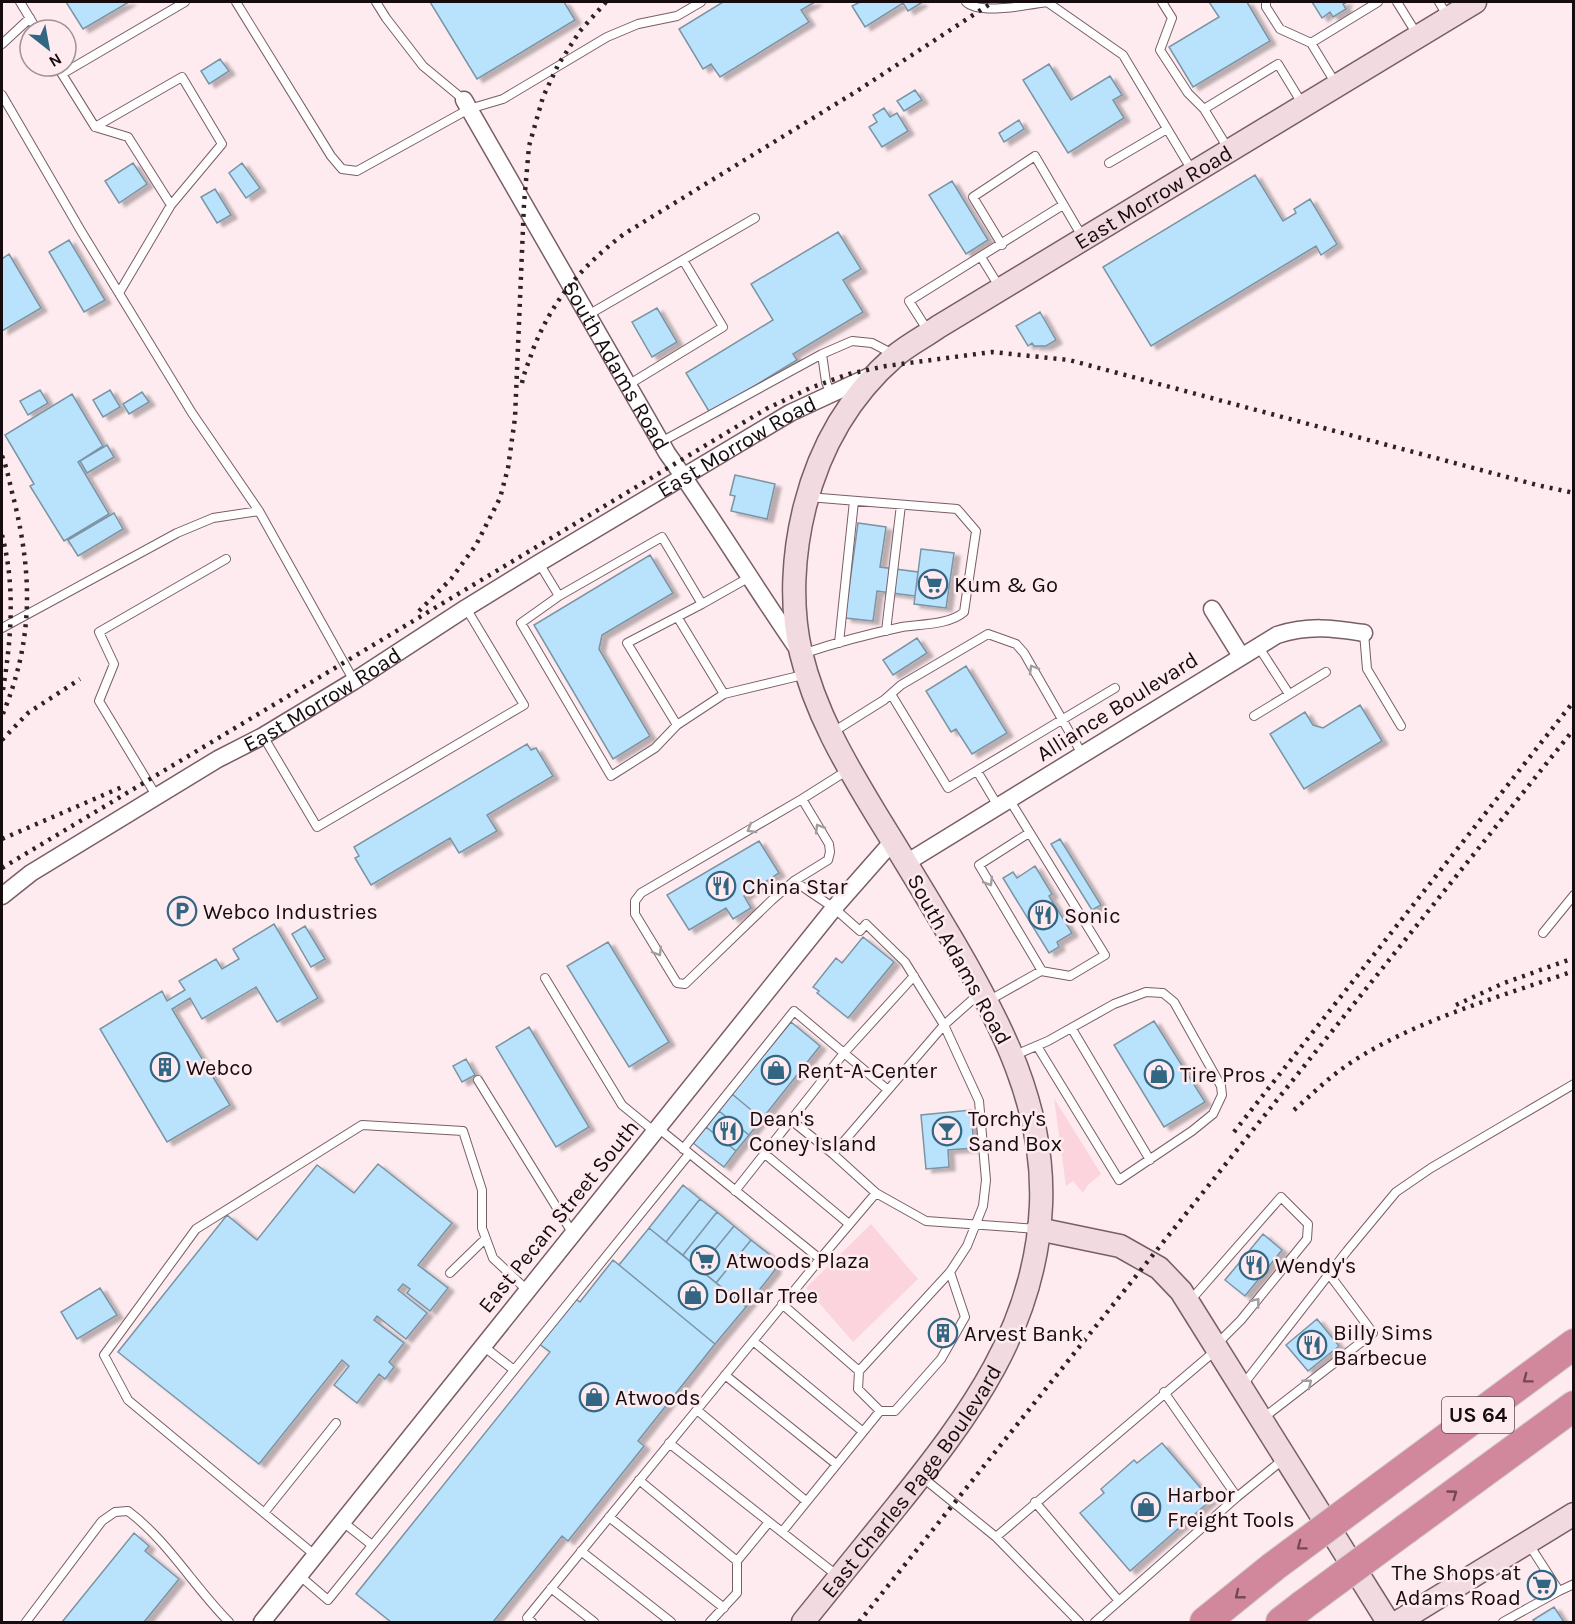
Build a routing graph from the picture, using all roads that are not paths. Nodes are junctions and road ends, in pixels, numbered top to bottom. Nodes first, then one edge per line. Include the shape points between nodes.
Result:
1 (20, 2) edge
2 (185, 2) edge
3 (236, 2) edge
4 (376, 2) edge
5 (701, 2) edge
6 (966, 2) edge
7 (1047, 2) edge
8 (1162, 2) edge
9 (1266, 2) edge
10 (1378, 2) edge
11 (1397, 2) edge
12 (1475, 2) edge
13 (1443, 10) edge
14 (30, 18) edge
15 (18, 30) edge
16 (1418, 36) junction
17 (1311, 43) junction
18 (2, 45) edge
19 (78, 60) edge
20 (65, 78) edge
21 (1337, 85) junction
22 (2, 95) edge
23 (466, 105) junction
24 (1304, 105) junction
25 (1204, 109) junction
26 (95, 127) junction
27 (1167, 129) junction
28 (1229, 150) junction
29 (1109, 162) dead end
30 (1193, 172) junction
31 (171, 205) junction
32 (1063, 205) junction
33 (755, 218) dead end
34 (1083, 239) junction
35 (1002, 245) junction
36 (981, 257) junction
37 (683, 260) junction
38 (1000, 289) junction
39 (119, 293) junction
40 (588, 315) junction
41 (929, 333) junction
42 (822, 354) junction
43 (896, 356) junction
44 (879, 371) junction
45 (628, 385) junction
46 (831, 394) junction
47 (661, 442) junction
48 (684, 477) junction
49 (807, 497) junction
50 (854, 501) junction
51 (902, 505) junction
52 (259, 511) junction
53 (226, 559) dead end
54 (539, 563) junction
55 (748, 578) junction
56 (560, 597) junction
57 (702, 604) junction
58 (466, 608) junction
59 (1212, 609) dead end
60 (678, 618) junction
61 (2, 628) edge
62 (886, 631) junction
63 (1364, 633) joint
64 (839, 643) junction
65 (1258, 646) junction
66 (1241, 656) junction
67 (804, 664) junction
68 (1326, 672) dead end
69 (354, 681) junction
70 (1115, 688) dead end
71 (724, 694) junction
72 (891, 694) junction
73 (1289, 694) junction
74 (1254, 716) dead end
75 (1062, 719) junction
76 (677, 724) junction
77 (1401, 726) dead end
78 (830, 734) junction
79 (263, 736) junction
80 (1082, 754) junction
81 (849, 769) junction
82 (976, 771) junction
83 (157, 796) junction
84 (802, 799) junction
85 (1004, 803) junction
86 (1029, 833) junction
87 (893, 841) junction
88 (906, 863) junction
89 (794, 881) junction
90 (1574, 895) edge
91 (2, 896) edge
92 (834, 908) junction
93 (1543, 933) dead end
94 (1042, 971) junction
95 (914, 976) junction
96 (545, 978) dead end
97 (985, 996) junction
98 (944, 1025) junction
99 (1072, 1029) junction
100 (1037, 1046) junction
101 (844, 1053) junction
102 (1013, 1056) junction
103 (478, 1080) dead end
104 (1574, 1084) edge
105 (888, 1090) junction
106 (791, 1120) junction
107 (656, 1130) junction
108 (686, 1151) junction
109 (765, 1154) junction
110 (833, 1154) junction
111 (1150, 1160) junction
112 (735, 1191) junction
113 (876, 1193) junction
114 (849, 1224) junction
115 (977, 1225) junction
116 (1038, 1229) junction
117 (573, 1234) junction
118 (485, 1239) junction
119 (820, 1259) junction
120 (950, 1272) junction
121 (450, 1273) dead end
122 (1329, 1274) junction
123 (528, 1291) junction
124 (1189, 1303) junction
125 (782, 1304) junction
126 (753, 1341) junction
127 (1574, 1344) edge
128 (483, 1346) junction
129 (1217, 1347) junction
130 (514, 1370) junction
131 (860, 1371) junction
132 (725, 1375) junction
133 (1242, 1387) junction
134 (1164, 1392) junction
135 (1574, 1406) edge
136 (697, 1410) junction
137 (880, 1411) junction
138 (1261, 1419) junction
139 (336, 1423) dead end
140 (862, 1431) junction
141 (669, 1443) junction
142 (1285, 1458) junction
143 (836, 1464) junction
144 (921, 1476) junction
145 (639, 1480) junction
146 (1237, 1497) junction
147 (807, 1501) junction
148 (1035, 1502) junction
149 (264, 1513) junction
150 (1574, 1514) edge
151 (609, 1517) junction
152 (343, 1522) junction
153 (769, 1522) junction
154 (782, 1533) junction
155 (996, 1537) junction
156 (1527, 1542) junction
157 (372, 1545) junction
158 (581, 1551) junction
159 (315, 1556) junction
160 (737, 1561) junction
161 (300, 1576) junction
162 (839, 1577) junction
163 (1574, 1584) edge
164 (551, 1588) junction
165 (1559, 1591) junction
166 (1119, 1601) junction
167 (724, 1608) junction
168 (1292, 1614) edge
169 (26, 1623) edge
170 (229, 1623) edge
171 (262, 1623) edge
172 (532, 1623) edge
173 (594, 1623) edge
174 (671, 1623) edge
175 (710, 1623) edge
176 (803, 1623) edge
177 (1078, 1623) edge
178 (1095, 1623) edge
179 (1205, 1623) edge
180 (1388, 1623) edge
181 (1398, 1623) edge
182 (1503, 1623) edge

1 - 14 lane
2 - 19 lane
3 - 23 lane via 342,169 357,171
4 - 23 lane via 423,66
5 - 23 lane via 677,16 638,24 607,37 503,99
6 - 7 lane via 1001,9
7 - 27 lane via 1123,55
8 - 25 lane via 1172,18 1160,50 1188,93
9 - 17 lane via 1280,29
10 - 17 lane
11 - 16 lane
12 - 13 main road, East Morrow Road
13 - 16 main road, East Morrow Road
15 - 18 lane
16 - 21 main road, East Morrow Road
17 - 21 lane
20 - 26 lane
21 - 24 main road, East Morrow Road
22 - 39 lane
23 - 40 street, South Adams Road
24 - 25 lane via 1278,64
24 - 28 main road, East Morrow Road
25 - 28 lane
26 - 31 lane via 128,137
26 - 31 lane via 182,76 222,144
27 - 29 lane
27 - 30 lane
28 - 30 main road, East Morrow Road
30 - 34 main road, East Morrow Road
31 - 39 lane
32 - 34 lane
32 - 35 lane
32 - 35 lane via 1035,156 974,197
33 - 37 lane
34 - 38 main road, East Morrow Road
35 - 36 lane
36 - 38 lane
36 - 41 lane via 909,301
37 - 40 lane
37 - 45 lane via 723,327
38 - 41 main road, East Morrow Road
39 - 52 lane via 192,413
40 - 45 street, South Adams Road
41 - 43 main road, East Morrow Road
42 - 43 lane via 852,341 872,343
42 - 46 lane
42 - 47 lane
43 - 44 main road, East Morrow Road
44 - 46 street, East Morrow Road
44 - 49 main road, South Adams Road via 850,404 826,444
45 - 47 street, South Adams Road
46 - 48 street, East Morrow Road via 790,413
47 - 48 street, South Adams Road
48 - 54 street, East Morrow Road
48 - 55 street, South Adams Road
49 - 50 lane
49 - 67 main road, South Adams Road via 795,562 795,603
50 - 51 lane
50 - 64 lane
51 - 62 lane
51 - 62 lane via 957,509 976,531 964,612 957,618
52 - 61 lane via 213,518 177,533
52 - 69 lane
53 - 83 lane via 99,632 114,664 99,701
54 - 56 lane
54 - 58 street, East Morrow Road
55 - 57 lane
55 - 67 street, South Adams Road
56 - 57 lane via 662,537
56 - 76 lane via 521,623 611,776 655,748
57 - 60 lane
58 - 69 street, East Morrow Road
58 - 79 lane via 524,705 317,827
59 - 66 street
60 - 71 lane
60 - 76 lane via 627,643
62 - 64 lane
63 - 65 street, Alliance Boulevard via 1323,627 1298,629
63 - 77 lane via 1367,669
64 - 67 lane
65 - 66 street, Alliance Boulevard
65 - 73 lane
66 - 80 street, Alliance Boulevard
67 - 71 lane
67 - 78 main road, South Adams Road
68 - 73 lane
69 - 79 street, East Morrow Road
70 - 75 lane
71 - 76 lane
75 -> 72 lane via 1016,644 988,634
72 - 78 lane
72 - 82 lane via 948,788
73 - 74 lane
75 - 80 lane
75 - 82 lane
78 - 81 main road, South Adams Road
79 - 83 street, East Morrow Road
80 - 85 street, Alliance Boulevard
81 - 84 lane
81 - 87 main road, South Adams Road
82 - 85 lane
83 - 91 street, East Morrow Road via 31,873
89 -> 84 lane via 828,860 830,852
84 -> 89 lane via 641,893 635,902 635,914 677,983 685,984
85 - 86 lane
85 - 88 street, Alliance Boulevard
86 -> 94 lane via 979,865
86 - 94 lane via 1105,955 1070,976
87 - 88 main road, South Adams Road
87 - 92 street, East Pecan Street South
88 - 97 main road, South Adams Road
89 - 92 lane
90 - 93 lane
92 - 95 lane via 860,931 866,924 906,962
92 - 107 street, East Pecan Street South
94 - 97 lane
95 - 98 lane
95 - 101 lane
96 - 107 lane via 622,1106
97 - 98 lane
97 - 102 main road, South Adams Road
98 - 105 lane
98 - 115 lane via 979,1101 986,1180
99 - 100 lane
99 - 111 lane
99 - 111 lane via 1114,1004 1146,992 1163,993 1174,1002 1221,1086 1222,1095 1213,1114
100 - 102 lane
100 - 111 lane via 1119,1180
101 - 105 lane
101 - 106 lane
101 - 108 lane via 795,1011
102 - 116 main road, South Adams Road via 1033,1115 1041,1193
103 - 117 lane
104 - 122 lane via 1396,1192
105 - 110 lane
106 - 109 lane
106 - 110 lane
107 - 108 lane
107 - 117 street, East Pecan Street South
108 - 112 lane
108 - 130 lane
109 - 112 lane
109 - 114 lane
110 - 113 lane
112 - 119 lane
113 - 114 lane
113 - 115 lane via 926,1221
114 - 119 lane
115 - 116 lane
115 - 120 lane
116 - 124 main road via 1100,1241 1134,1253 1158,1268
116 - 144 main road, East Charles Page Boulevard via 1028,1288 1008,1341 976,1401
117 - 123 street, East Pecan Street South
118 - 121 lane
118 - 123 lane via 493,1258
118 - 149 lane via 482,1190 463,1131 362,1125 196,1229 104,1355 128,1400
119 - 125 lane
120 - 131 lane
120 - 137 lane via 965,1317 941,1359 895,1412
122 - 133 lane
138 -> 122 lane via 1373,1333
123 - 128 street, East Pecan Street South
124 - 129 main road
129 -> 124 lane via 1307,1239 1308,1224 1281,1197
125 - 126 lane
125 - 131 lane
126 - 132 lane
126 - 140 lane
127 -> 179 highway, US 64, bridge via 1273,1567
128 - 130 lane
128 - 152 street, East Pecan Street South
129 - 133 main road
129 - 134 lane
130 - 157 lane
131 - 137 lane via 858,1389
132 - 136 lane
132 - 143 lane
133 - 138 main road
134 - 146 lane
134 - 148 lane
168 -> 135 highway, US 64, bridge
136 - 141 lane
136 - 147 lane
137 - 140 lane
138 - 142 main road
139 - 149 lane
140 - 143 lane
141 - 145 lane
141 - 153 lane
142 - 146 lane
142 - 180 main road
143 - 147 lane
144 - 155 lane
144 - 162 main road, East Charles Page Boulevard
145 - 151 lane
145 - 160 lane
146 - 166 lane
147 - 154 lane
148 - 155 lane
148 - 166 lane
149 - 159 lane
150 - 156 main road
151 - 158 lane
151 - 167 lane
152 - 157 lane
152 - 159 street, East Pecan Street South
153 - 154 lane
153 - 160 lane
154 - 162 lane
155 - 177 lane
156 - 165 lane
156 - 181 main road
157 - 161 lane via 328,1600
158 - 164 lane
158 - 174 lane
159 - 161 street, East Pecan Street South
160 - 167 lane via 736,1593
161 - 171 street, East Pecan Street South
162 - 176 main road, East Charles Page Boulevard
163 - 165 lane
164 - 172 lane via 527,1618
164 - 173 lane
165 - 182 lane
166 - 178 lane
167 - 175 lane
169 - 170 lane via 102,1521 115,1512 128,1510

